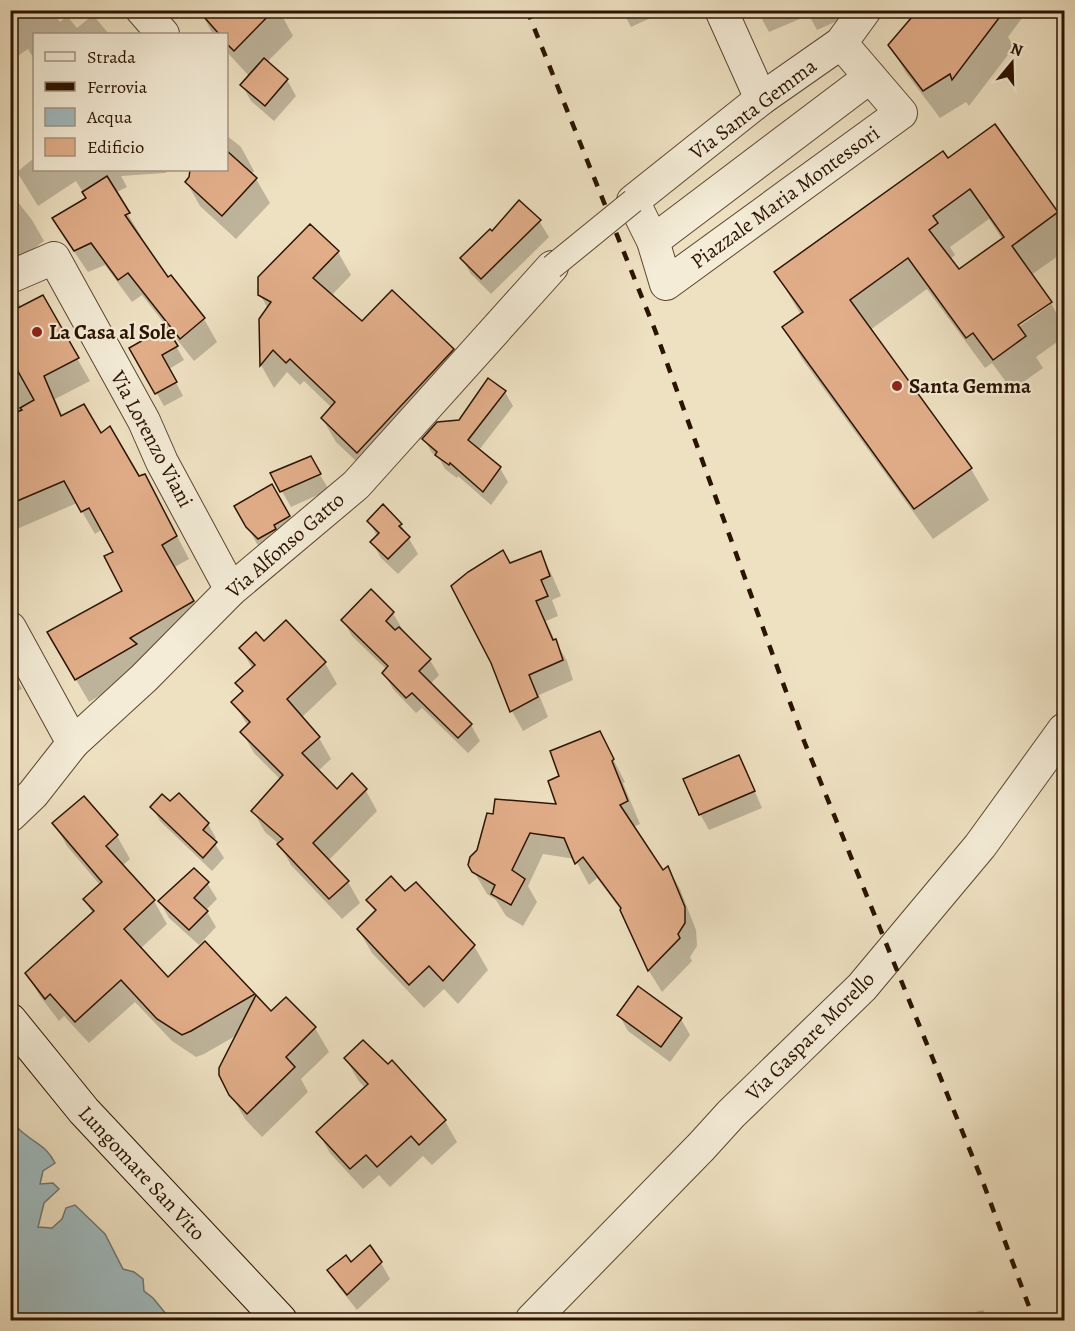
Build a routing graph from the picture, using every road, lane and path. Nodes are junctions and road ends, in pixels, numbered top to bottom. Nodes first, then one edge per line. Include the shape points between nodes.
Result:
1 (142, 10) edge
2 (721, 10) edge
3 (865, 10) edge
4 (162, 33) edge
5 (842, 43) junction
6 (870, 77) junction
7 (761, 99) junction
8 (633, 201) junction
9 (653, 241) junction
10 (552, 267) joint
11 (10, 277) edge
12 (231, 590) junction
13 (10, 628) edge
14 (1065, 730) edge
15 (73, 743) junction
16 (10, 816) edge
17 (10, 1020) edge
18 (280, 1320) edge
19 (532, 1320) edge

1 - 4 street
2 - 7 street
3 - 5 street, Via Santa Gemma
5 - 6 street, Piazzale Maria Montessori
5 - 7 street, Via Santa Gemma
6 - 9 street, Piazzale Maria Montessori
6 - 9 street, Piazzale Maria Montessori via 901,113 666,284
7 - 8 street, Via Santa Gemma
8 - 9 street, Piazzale Maria Montessori
8 - 10 street, bridge
10 - 12 street, Via Alfonso Gatto via 356,485
11 - 12 street, Via Lorenzo Viani via 54,258
12 - 15 street, Via Alfonso Gatto
13 - 15 street
14 - 19 street, Via Gaspare Morello via 980,846 862,987 731,1114
15 - 16 street, Via Alfonso Gatto via 33,794
17 - 18 street, Lungomare San Vito via 84,1111

